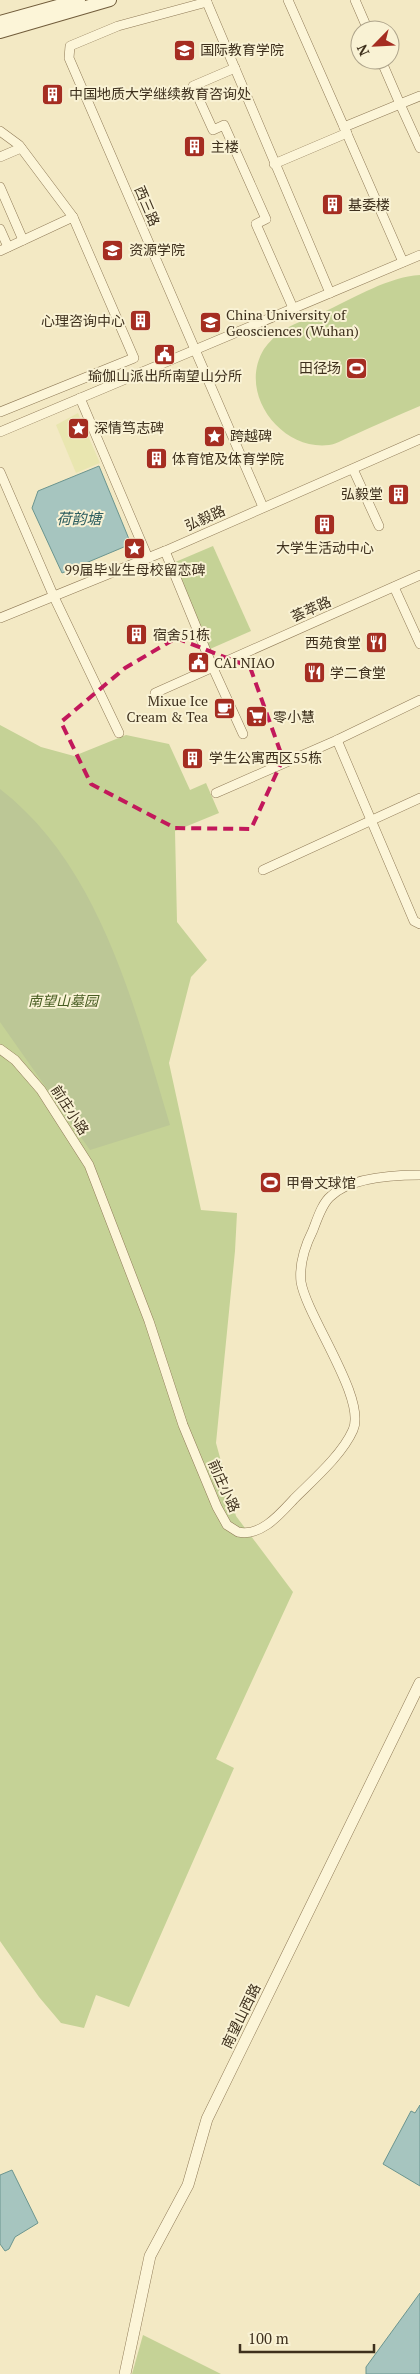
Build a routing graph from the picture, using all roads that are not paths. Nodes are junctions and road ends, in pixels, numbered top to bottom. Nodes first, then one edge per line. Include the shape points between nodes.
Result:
1 (79, 0) edge
2 (110, 0) edge
3 (288, 0) edge
4 (355, 0) edge
5 (206, 1) edge
6 (364, 20) edge
7 (0, 22) edge
8 (0, 32) edge
9 (235, 68) junction
10 (385, 70) edge
11 (420, 96) edge
12 (400, 104) junction
13 (346, 130) junction
14 (0, 131) edge
15 (21, 148) junction
16 (420, 148) edge
17 (0, 157) edge
18 (274, 164) junction
19 (0, 187) edge
20 (73, 217) junction
21 (0, 229) edge
22 (22, 240) junction
23 (4, 249) edge
24 (420, 255) edge
25 (402, 262) junction
26 (330, 292) junction
27 (293, 308) junction
28 (195, 350) junction
29 (80, 398) junction
30 (0, 412) edge
31 (0, 432) edge
32 (420, 439) edge
33 (353, 469) junction
34 (0, 472) edge
35 (264, 507) junction
36 (379, 526) dead end
37 (165, 551) junction
38 (148, 558) junction
39 (420, 575) edge
40 (394, 587) junction
41 (54, 596) junction
42 (0, 618) edge
43 (420, 644) edge
44 (213, 668) junction
45 (156, 693) dead end
46 (420, 700) edge
47 (119, 733) dead end
48 (243, 734) dead end
49 (338, 740) junction
50 (216, 792) dead end
51 (420, 798) edge
52 (371, 821) junction
53 (263, 870) dead end
54 (420, 924) edge
55 (0, 1049) edge
56 (420, 1176) edge
57 (420, 1683) edge
58 (125, 2374) edge

1 - 7 main road
2 - 8 main road
3 - 13 street
4 - 6 street
5 - 9 street
5 - 28 street, 西三路 via 118,26 70,46 69,58
9 - 18 street
9 - 27 street via 193,86 212,130 224,125 266,219 256,224
10 - 12 street
11 - 12 street
12 - 13 street
12 - 16 street
13 - 18 street
13 - 25 street
14 - 15 street
15 - 17 street
15 - 20 street
18 - 26 street
19 - 22 street
20 - 22 street
20 - 30 street via 134,358
21 - 23 street
22 - 23 street
24 - 25 street
25 - 26 street
26 - 27 street
27 - 28 street
28 - 29 street
28 - 35 street, 西三路
29 - 31 street
29 - 38 street
32 - 33 street, 弘毅路
33 - 35 street, 弘毅路
33 - 36 street
34 - 41 street
35 - 37 street, 弘毅路
37 - 38 street, 弘毅路
37 - 44 street
38 - 41 street, 弘毅路
39 - 40 street, 荟萃路
40 - 43 street
40 - 44 street, 荟萃路
41 - 42 street, 弘毅路
41 - 47 street
44 - 45 street, 荟萃路
44 - 48 street
46 - 49 street
49 - 50 street
49 - 52 street
51 - 52 street
52 - 53 street
52 - 54 street via 414,922
55 - 56 street, 前庄小路 via 15,1060 41,1090 89,1165 216,1507 227,1525 238,1532 249,1533 278,1516 327,1464 348,1439 354,1426 355,1415 348,1388 300,1282 305,1248 328,1198 348,1185 387,1176
57 - 58 street, 南望山西路 via 208,2118 188,2185 150,2256

